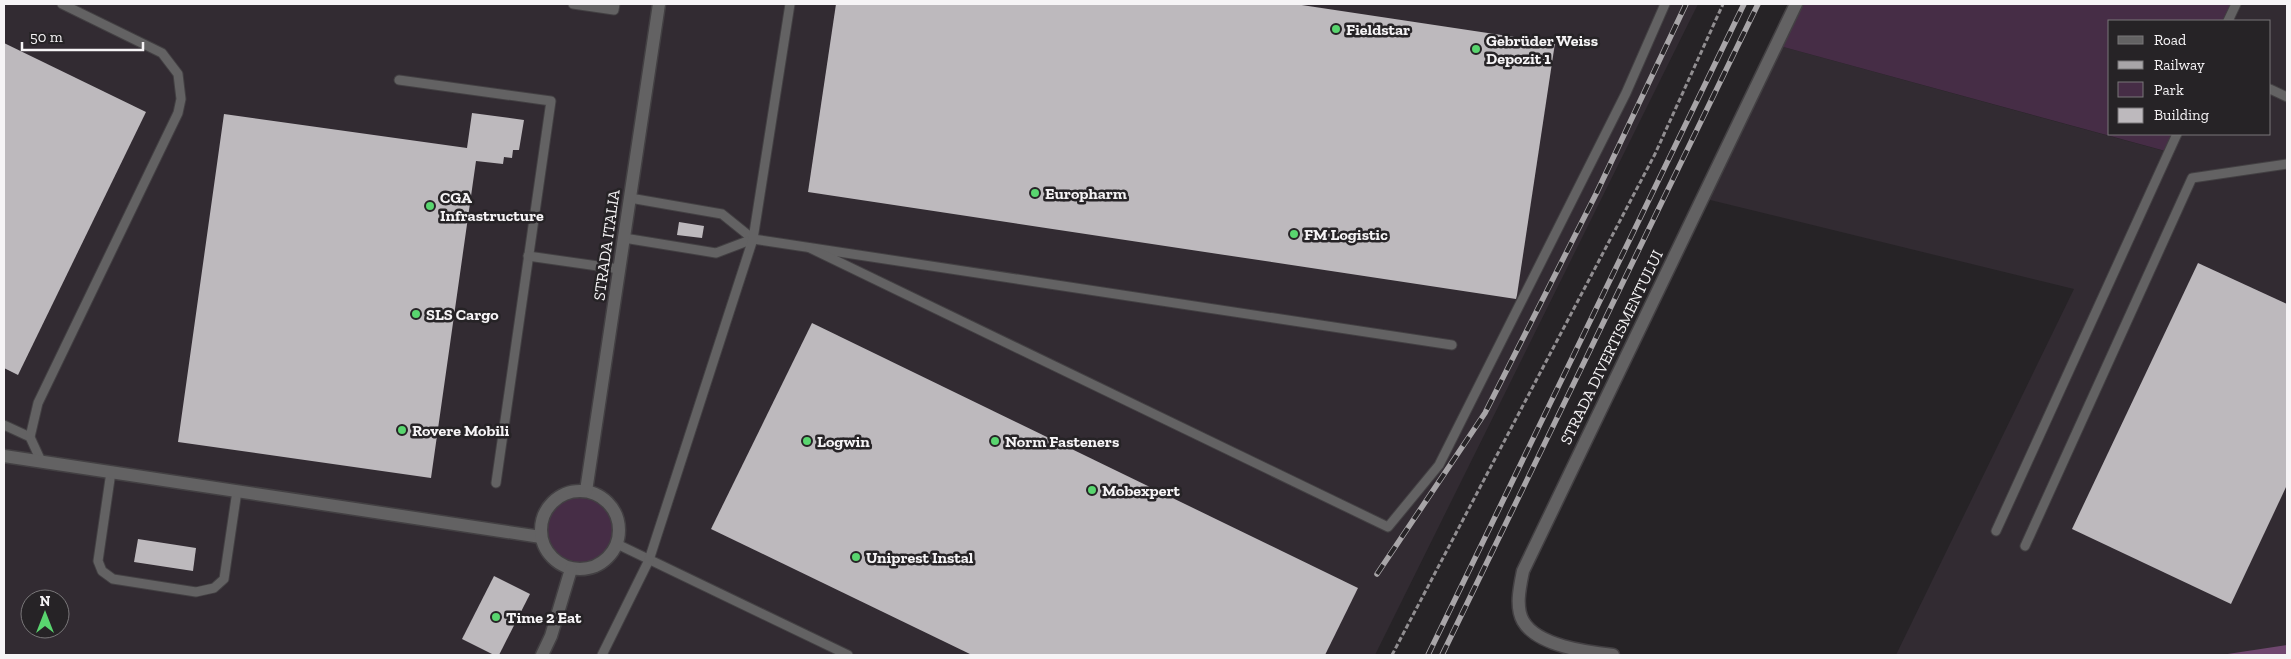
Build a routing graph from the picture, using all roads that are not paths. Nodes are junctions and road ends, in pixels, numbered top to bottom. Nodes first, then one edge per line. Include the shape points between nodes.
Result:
1 (62, 4) edge
2 (573, 4) edge
3 (616, 4) edge
4 (659, 4) edge
5 (790, 4) edge
6 (1666, 4) edge
7 (1796, 4) edge
8 (2236, 4) edge
9 (2228, 20) edge
10 (399, 80) dead end
11 (2271, 89) edge
12 (2287, 97) edge
13 (2177, 135) edge
14 (2287, 164) edge
15 (630, 198) junction
16 (624, 238) junction
17 (753, 239) junction
18 (810, 248) junction
19 (528, 256) junction
20 (619, 269) junction
21 (1452, 345) dead end
22 (4, 425) edge
23 (30, 437) junction
24 (4, 456) edge
25 (41, 462) junction
26 (111, 472) junction
27 (496, 483) dead end
28 (237, 491) junction
29 (586, 491) junction
30 (1996, 531) dead end
31 (541, 537) junction
32 (616, 544) junction
33 (2025, 546) dead end
34 (649, 560) junction
35 (571, 568) junction
36 (542, 655) edge
37 (602, 655) edge
38 (848, 655) edge
39 (1613, 655) edge

1 - 23 lane via 162,53 178,74 181,99 178,113 38,403
2 - 3 lane via 614,10
4 - 15 street, STRADA ITALIA
5 - 17 lane
6 - 18 lane via 1626,92 1439,465 1388,527
7 - 39 street, STRADA DIVERTISMENTULUI via 1523,571 1520,610 1531,631 1559,644
8 - 9 lane
10 - 19 lane via 550,101
11 - 12 lane
13 - 30 lane
14 - 33 lane via 2192,178
15 - 16 street, STRADA ITALIA
15 - 17 lane via 722,214
16 - 17 lane via 716,253
16 - 20 street, STRADA ITALIA
17 - 18 lane
17 - 34 lane
18 - 21 lane
19 - 20 lane
19 - 27 lane
20 - 29 street, STRADA ITALIA
22 - 23 lane
23 - 25 lane
24 - 25 street
25 - 26 street
26 - 28 street
26 - 28 lane via 98,561 102,571 113,579 196,592 214,588 224,579
28 - 31 street
29 - 31 street via 565,493 556,499 543,516
29 - 32 street via 598,495 614,511 619,533
31 - 35 street via 551,558
32 - 34 lane
32 - 35 street via 611,554 598,565 582,570
34 - 37 lane
34 - 38 lane
35 - 36 street via 551,636

